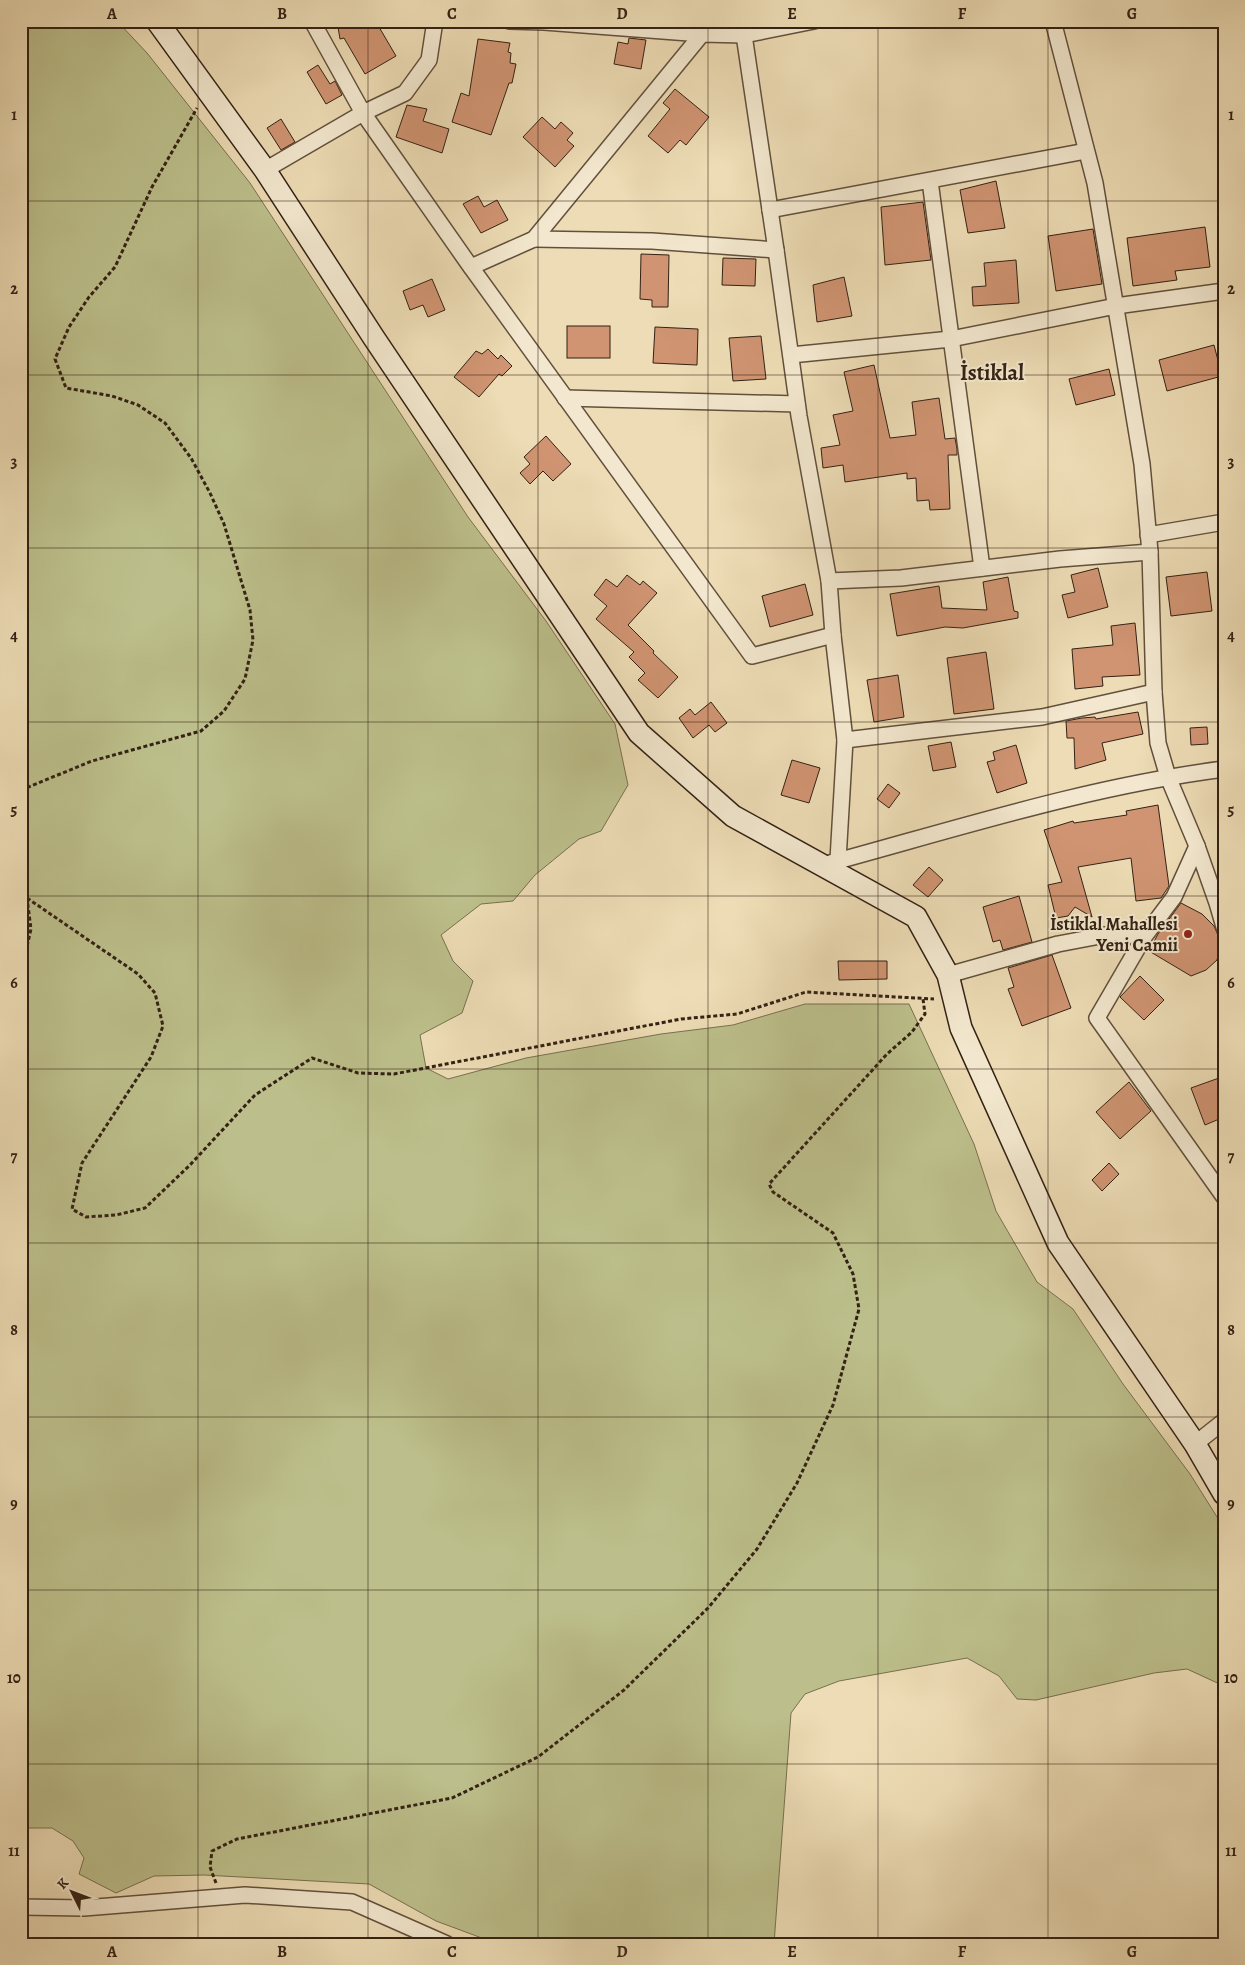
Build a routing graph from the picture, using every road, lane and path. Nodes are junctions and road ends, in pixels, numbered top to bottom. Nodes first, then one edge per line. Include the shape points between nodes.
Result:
1 (158, 21) edge
2 (312, 21) edge
3 (435, 21) edge
4 (509, 21) edge
5 (814, 21) edge
6 (1053, 21) edge
7 (744, 28) edge
8 (702, 34) junction
9 (207, 90) junction
10 (363, 113) junction
11 (1086, 151) junction
12 (265, 170) junction
13 (930, 181) junction
14 (770, 210) junction
15 (534, 239) junction
16 (776, 250) junction
17 (471, 267) junction
18 (1224, 291) edge
19 (1116, 306) junction
20 (951, 340) junction
21 (791, 355) junction
22 (566, 398) junction
23 (797, 404) junction
24 (1224, 522) edge
25 (1148, 535) junction
26 (1150, 552) junction
27 (982, 568) junction
28 (829, 581) junction
29 (833, 635) junction
30 (1154, 692) junction
31 (845, 740) junction
32 (1224, 769) edge
33 (1168, 776) junction
34 (21, 790) edge
35 (1197, 846) junction
36 (830, 863) junction
37 (21, 894) edge
38 (26, 898) junction
39 (1224, 928) edge
40 (1144, 937) junction
41 (21, 973) edge
42 (948, 975) junction
43 (923, 999) junction
44 (954, 1000) junction
45 (1224, 1196) edge
46 (1224, 1421) edge
47 (1195, 1444) junction
48 (1224, 1494) edge
49 (223, 1897) junction
50 (21, 1907) edge
51 (446, 1944) edge

1 - 9 street
2 - 10 street
3 - 10 street via 429,60 405,93
4 - 8 street
5 - 7 street
6 - 11 street
7 - 8 street
7 - 14 street
8 - 15 street
9 - 12 street
9 - 34 path via 152,187 115,268 89,297 69,327 55,359 66,388 112,396 138,405 165,423 191,458 224,524 250,610 253,640 245,679 224,711 201,732 92,761
10 - 12 street
10 - 17 street
11 - 13 street
11 - 19 street via 1095,184
12 - 36 street via 639,733 733,816
13 - 14 street
13 - 20 street
14 - 16 street
15 - 16 street via 652,241
15 - 17 street
16 - 21 street
17 - 22 street
18 - 19 street
19 - 20 street
19 - 25 street via 1142,464
20 - 21 street
20 - 27 street
21 - 23 street
22 - 23 street
22 - 29 street via 752,656
23 - 28 street
24 - 25 street
25 - 26 street
26 - 27 street
26 - 30 street
27 - 28 street via 901,578
28 - 29 street
29 - 31 street
30 - 31 street via 1042,717
30 - 33 street via 1158,742
31 - 36 street
32 - 33 street
33 - 35 street
33 - 36 street
35 - 39 street
35 - 40 street via 1174,897
36 - 42 street via 916,917
37 - 38 path
38 - 41 path via 31,929
38 - 43 path via 138,974 156,993 163,1026 151,1057 82,1163 72,1209 86,1217 116,1215 145,1208 256,1095 312,1058 358,1073 394,1074 682,1019 737,1014 806,992
40 - 42 street via 1116,932 1058,944
40 - 45 street via 1097,1018
42 - 44 street
43 - 44 path
43 - 49 path via 924,1014 912,1032 887,1054 769,1184 773,1192 833,1233 854,1274 858,1309 834,1405 797,1482 757,1549 708,1608 624,1690 538,1757 452,1798 237,1839 212,1851 210,1867
44 - 47 street via 961,1028 1058,1243
46 - 47 street
47 - 48 street
49 - 50 street via 84,1908
49 - 51 street via 352,1902

